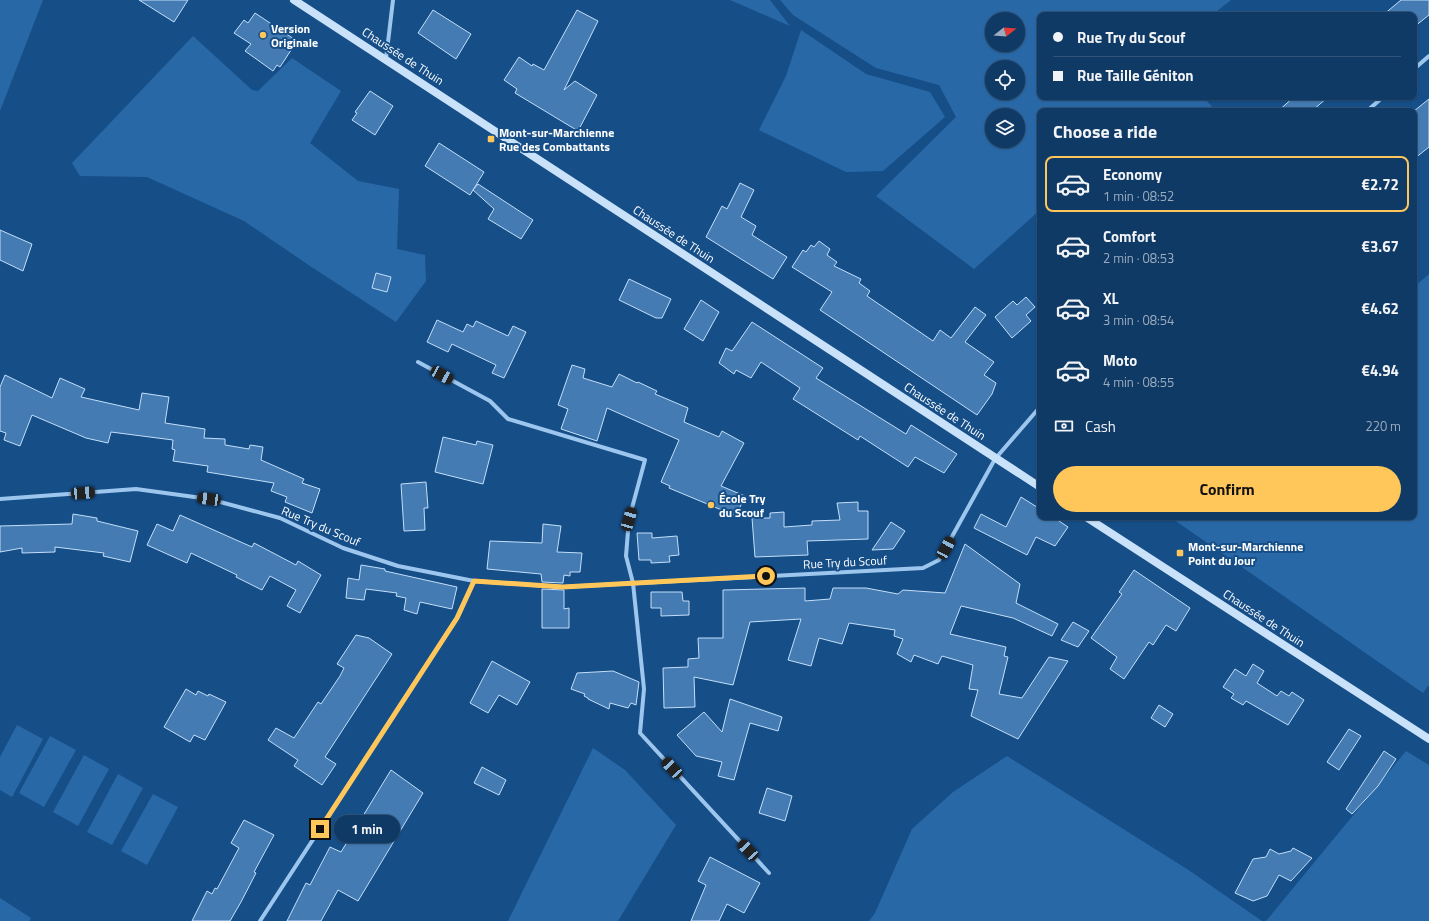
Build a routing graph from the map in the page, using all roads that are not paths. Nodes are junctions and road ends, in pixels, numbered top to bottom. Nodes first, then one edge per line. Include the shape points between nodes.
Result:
1 (294, 0) edge
2 (393, 0) edge
3 (1429, 56) edge
4 (386, 59) junction
5 (1417, 66) edge
6 (1380, 100) edge
7 (1370, 108) edge
8 (418, 362) dead end
9 (1037, 410) edge
10 (995, 458) junction
11 (1037, 486) edge
12 (0, 499) edge
13 (1091, 520) edge
14 (474, 581) junction
15 (633, 583) junction
16 (1429, 739) edge
17 (769, 873) dead end
18 (260, 921) edge

1 - 4 main road, Chaussée de Thuin
2 - 4 street
3 - 5 street
4 - 10 main road, Chaussée de Thuin
6 - 7 street
8 - 15 street via 490,401 508,419 645,460 629,519 626,556
9 - 10 street, Rue Try du Scouf
10 - 11 main road, Chaussée de Thuin
10 - 15 street, Rue Try du Scouf via 939,560 923,568
12 - 14 street, Rue Try du Scouf via 136,489 209,499 280,518 343,548 398,566
13 - 16 main road, Chaussée de Thuin
14 - 15 street, Rue Try du Scouf via 563,587
14 - 18 street via 457,618
15 - 17 street via 644,689 640,734

